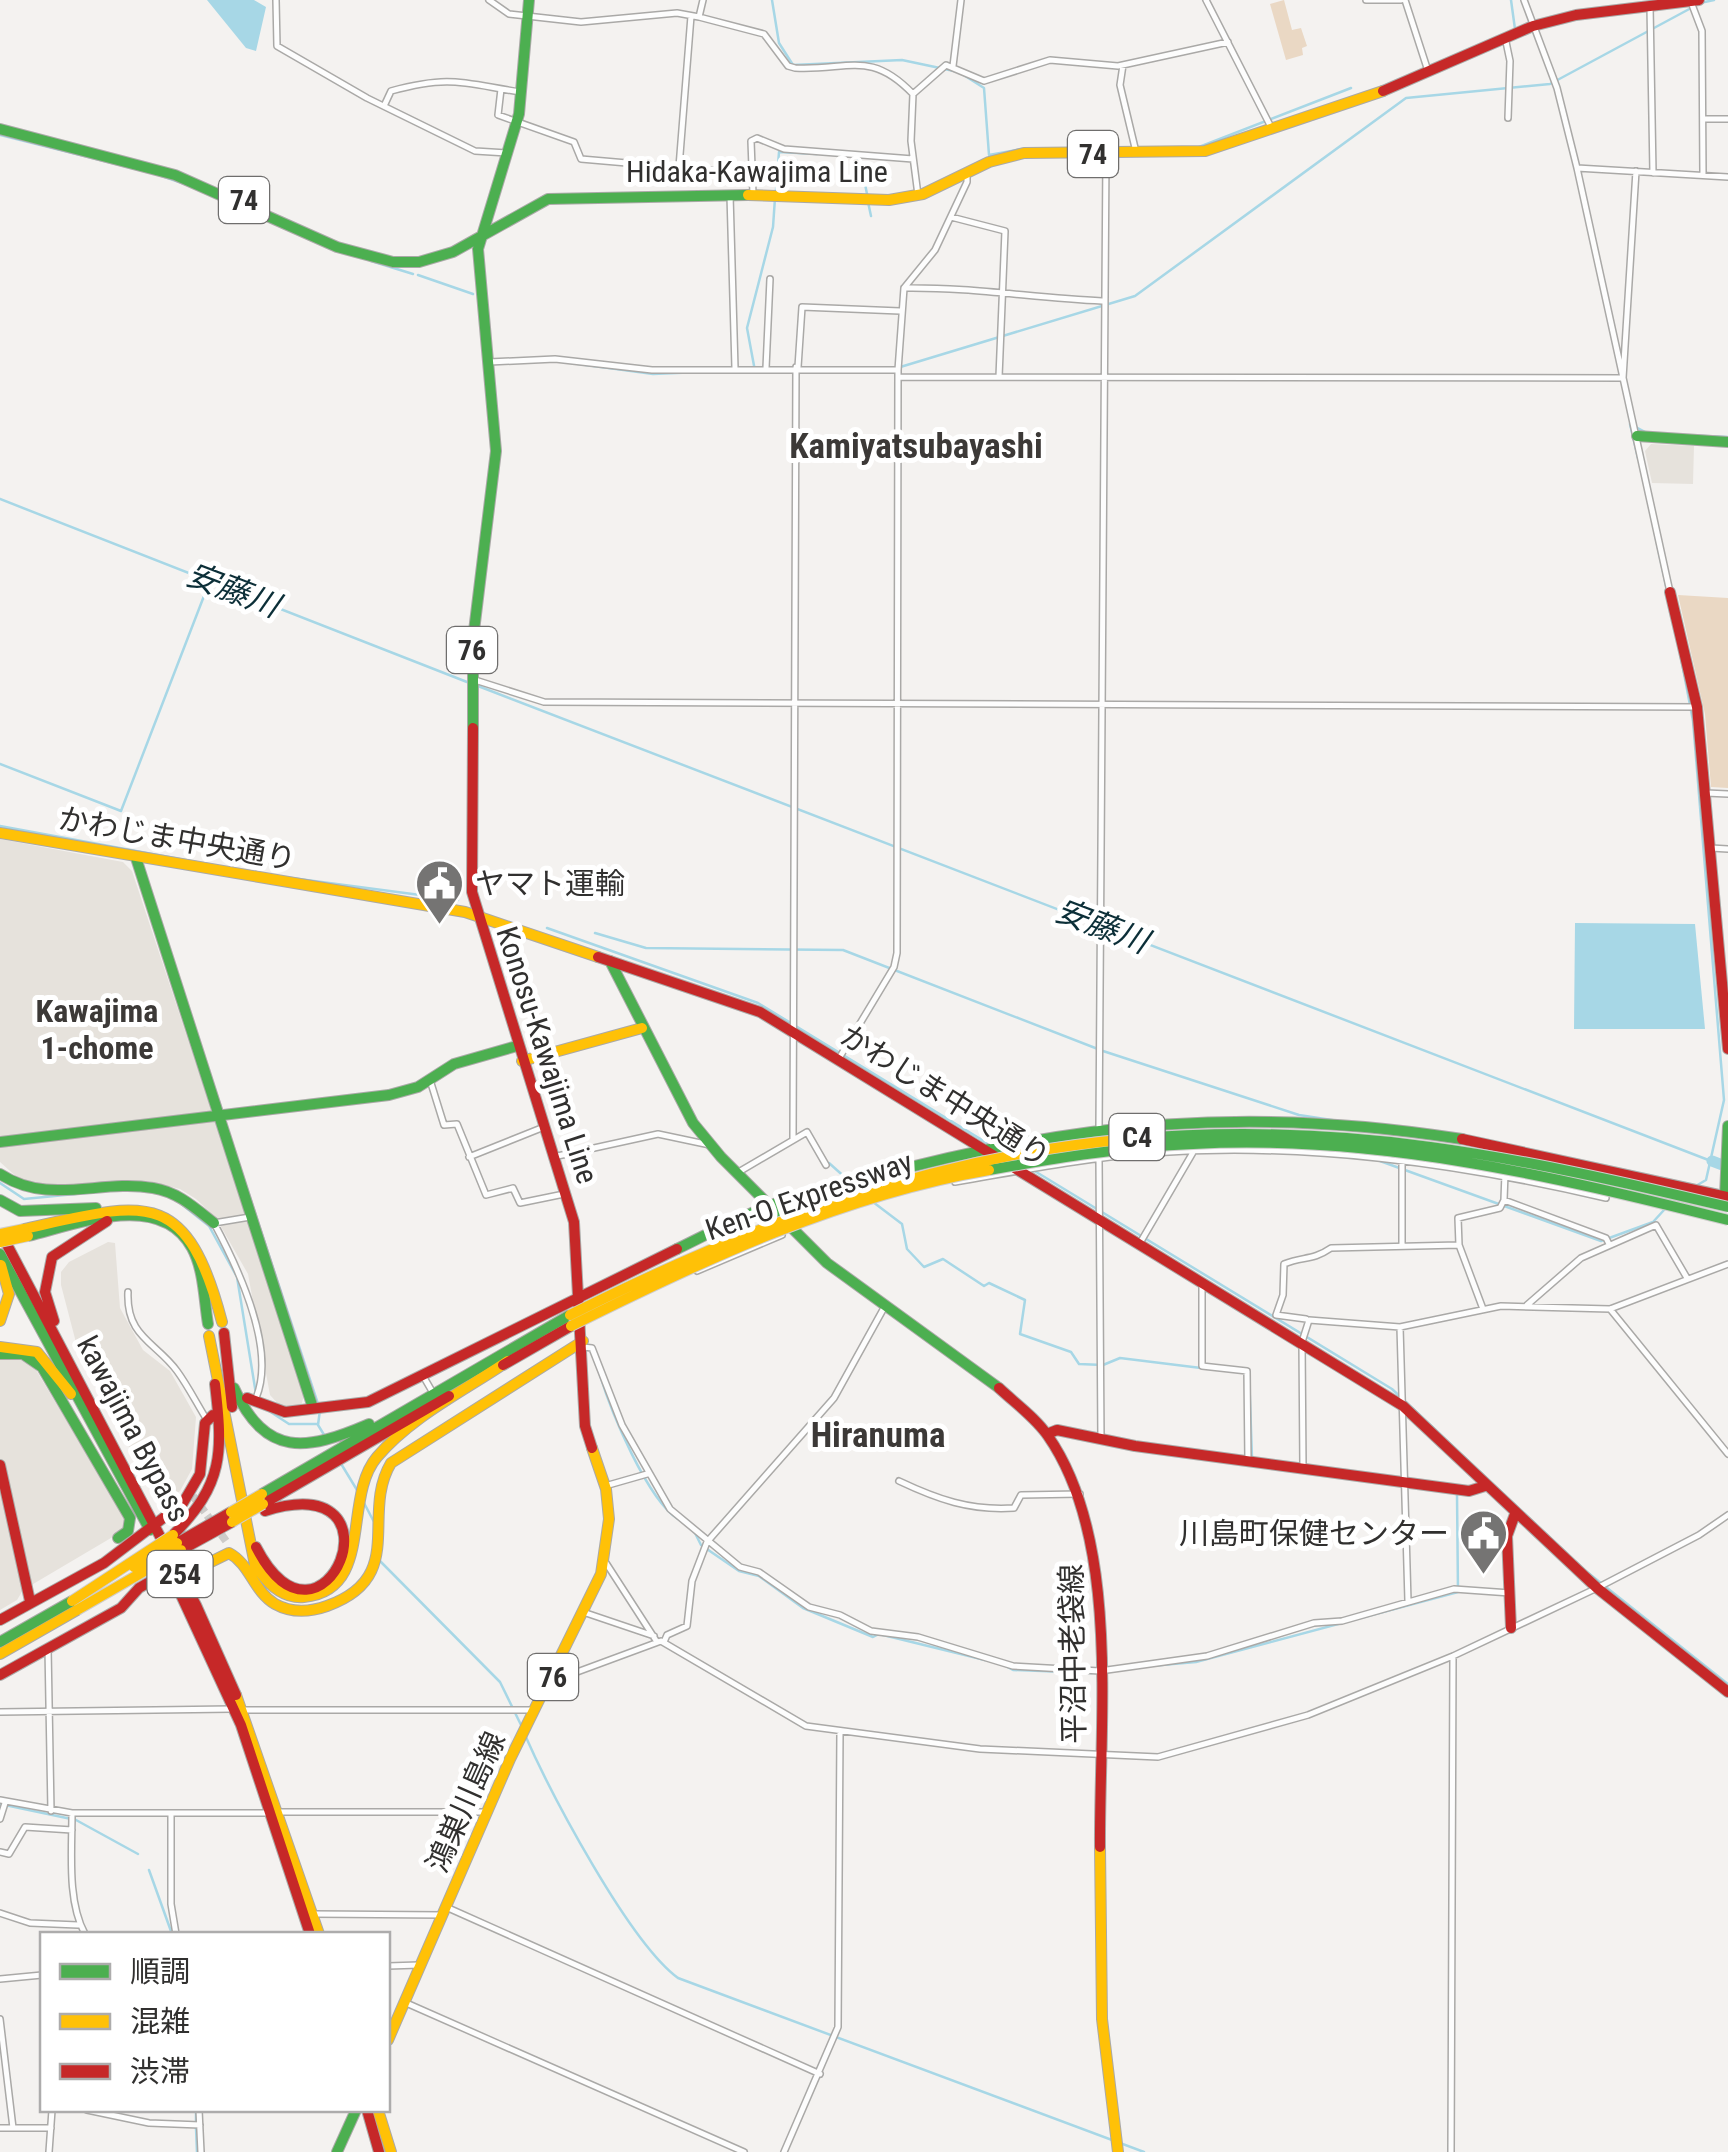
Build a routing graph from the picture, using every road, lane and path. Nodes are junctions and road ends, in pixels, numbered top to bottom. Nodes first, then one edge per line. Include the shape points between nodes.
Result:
1 (489, 0) edge
2 (528, 0) edge
3 (703, 0) edge
4 (961, 0) edge
5 (1206, 0) edge
6 (1366, 0) edge
7 (1403, 0) edge
8 (1524, 0) edge
9 (278, 1) edge
10 (1695, 1) edge
11 (1650, 6) junction
12 (528, 16) junction
13 (691, 16) junction
14 (700, 17) junction
15 (1534, 26) junction
16 (1505, 37) junction
17 (1228, 42) junction
18 (1122, 65) junction
19 (953, 66) junction
20 (1428, 71) junction
21 (501, 89) junction
22 (522, 93) junction
23 (913, 94) junction
24 (384, 106) junction
25 (1508, 118) dead end
26 (1703, 119) junction
27 (1728, 119) edge
28 (517, 122) junction
29 (0, 128) edge
30 (1273, 131) junction
31 (508, 153) junction
32 (1136, 154) junction
33 (1106, 155) junction
34 (913, 159) junction
35 (679, 168) junction
36 (1577, 168) junction
37 (1636, 171) junction
38 (966, 173) junction
39 (1653, 173) junction
40 (752, 174) junction
41 (1704, 175) junction
42 (1728, 177) edge
43 (753, 194) junction
44 (730, 195) junction
45 (918, 196) junction
46 (951, 217) junction
47 (480, 234) junction
48 (770, 278) dead end
49 (904, 288) junction
50 (1002, 294) junction
51 (1102, 301) junction
52 (900, 310) junction
53 (488, 362) junction
54 (797, 367) junction
55 (735, 368) junction
56 (766, 368) junction
57 (899, 373) junction
58 (1000, 378) junction
59 (1102, 378) junction
60 (1623, 378) junction
61 (1637, 436) junction
62 (1728, 442) edge
63 (1670, 592) joint
64 (472, 679) junction
65 (796, 703) junction
66 (899, 703) junction
67 (1101, 704) junction
68 (1697, 707) junction
69 (1705, 793) junction
70 (1728, 794) edge
71 (0, 833) edge
72 (1710, 848) junction
73 (1728, 849) edge
74 (136, 858) junction
75 (476, 915) junction
76 (610, 960) junction
77 (642, 1028) junction
78 (794, 1033) junction
79 (517, 1046) junction
80 (1728, 1049) edge
81 (838, 1060) junction
82 (522, 1061) junction
83 (430, 1080) junction
84 (218, 1114) junction
85 (1211, 1120) junction
86 (1728, 1126) edge
87 (544, 1127) junction
88 (1099, 1128) junction
89 (1400, 1129) junction
90 (793, 1139) junction
91 (0, 1142) edge
92 (710, 1145) junction
93 (1503, 1145) junction
94 (980, 1148) junction
95 (1194, 1151) junction
96 (469, 1157) junction
97 (553, 1157) junction
98 (1099, 1159) junction
99 (1402, 1160) junction
100 (826, 1164) dead end
101 (894, 1169) junction
102 (1020, 1172) junction
103 (737, 1173) junction
104 (0, 1174) edge
105 (1505, 1176) junction
106 (566, 1194) junction
107 (1606, 1198) dead end
108 (0, 1200) edge
109 (1504, 1200) junction
110 (1727, 1201) edge
111 (767, 1206) junction
112 (110, 1213) junction
113 (250, 1217) junction
114 (1099, 1220) junction
115 (1728, 1220) edge
116 (214, 1222) junction
117 (791, 1231) junction
118 (26, 1232) junction
119 (0, 1233) edge
120 (0, 1242) edge
121 (685, 1244) junction
122 (1140, 1244) junction
123 (1609, 1244) junction
124 (1459, 1245) junction
125 (1402, 1246) junction
126 (0, 1257) edge
127 (1728, 1264) edge
128 (1687, 1278) junction
129 (1202, 1282) junction
130 (128, 1292) dead end
131 (581, 1294) junction
132 (886, 1306) junction
133 (1527, 1306) junction
134 (1483, 1309) junction
135 (1610, 1309) junction
136 (571, 1320) junction
137 (1309, 1320) junction
138 (0, 1321) edge
139 (1400, 1327) junction
140 (1303, 1337) junction
141 (583, 1344) junction
142 (60, 1346) junction
143 (0, 1350) edge
144 (212, 1351) junction
145 (230, 1372) junction
146 (422, 1374) junction
147 (255, 1399) joint
148 (1402, 1400) junction
149 (438, 1401) junction
150 (317, 1408) junction
151 (210, 1418) joint
152 (388, 1420) junction
153 (97, 1432) junction
154 (1047, 1434) junction
155 (1102, 1441) junction
156 (1728, 1454) edge
157 (336, 1456) junction
158 (1248, 1461) junction
159 (0, 1465) edge
160 (1303, 1468) junction
161 (645, 1475) junction
162 (898, 1481) dead end
163 (1405, 1481) junction
164 (605, 1486) junction
165 (1485, 1486) junction
166 (1080, 1494) junction
167 (263, 1503) junction
168 (1515, 1514) junction
169 (1728, 1514) edge
170 (232, 1520) junction
171 (152, 1526) junction
172 (118, 1538) dead end
173 (226, 1540) tunnel mouth
174 (706, 1542) junction
175 (179, 1546) junction
176 (229, 1553) junction
177 (606, 1563) junction
178 (170, 1570) junction
179 (182, 1576) junction
180 (1596, 1588) junction
181 (1510, 1593) junction
182 (1408, 1601) junction
183 (30, 1602) junction
184 (74, 1606) junction
185 (583, 1612) junction
186 (0, 1620) edge
187 (1511, 1628) junction
188 (658, 1640) junction
189 (0, 1642) edge
190 (48, 1648) junction
191 (0, 1654) edge
192 (1453, 1656) junction
193 (1100, 1671) junction
194 (0, 1675) edge
195 (550, 1682) junction
196 (1728, 1692) edge
197 (238, 1710) junction
198 (536, 1710) junction
199 (50, 1711) junction
200 (0, 1712) edge
201 (840, 1732) junction
202 (1100, 1755) junction
203 (2, 1801) edge
204 (51, 1812) junction
205 (274, 1812) junction
206 (486, 1812) junction
207 (72, 1814) junction
208 (171, 1814) junction
209 (0, 1820) edge
210 (72, 1830) junction
211 (0, 1852) edge
212 (444, 1911) junction
213 (0, 1912) edge
214 (312, 1914) junction
215 (78, 1925) junction
216 (83, 1932) edge
217 (176, 1932) edge
218 (309, 1932) edge
219 (318, 1932) edge
220 (390, 1966) edge
221 (420, 1966) junction
222 (40, 1975) edge
223 (0, 1979) edge
224 (404, 2002) junction
225 (0, 2019) edge
226 (390, 2035) edge
227 (820, 2074) junction
228 (4, 2082) edge
229 (52, 2112) edge
230 (99, 2112) edge
231 (200, 2112) edge
232 (355, 2112) edge
233 (368, 2112) edge
234 (379, 2112) edge
235 (200, 2125) junction
236 (0, 2128) edge
237 (12, 2128) junction
238 (52, 2128) junction
239 (49, 2152) edge
240 (200, 2152) edge
241 (337, 2152) edge
242 (379, 2152) edge
243 (392, 2152) edge
244 (744, 2152) edge
245 (784, 2152) edge
246 (1118, 2152) edge
247 (1451, 2152) edge

1 - 12 street
2 - 12 main road, Konosu-Kawajima Line / 76
3 - 14 street
4 - 19 street
5 - 17 street
6 - 7 street
7 - 20 street
8 - 15 street
9 - 24 street via 277,46
10 - 11 main road, Hidaka-Kawajima Line / 74
10 - 26 street
11 - 15 main road, Hidaka-Kawajima Line / 74
11 - 39 street
12 - 13 street via 606,23 654,14
12 - 22 main road, Konosu-Kawajima Line / 76
13 - 14 street
13 - 35 street
14 - 23 street via 764,34 788,66 868,64
15 - 16 main road, Hidaka-Kawajima Line / 74
15 - 36 street
16 - 20 main road, Hidaka-Kawajima Line / 74
16 - 25 street
17 - 18 street
17 - 30 street
18 - 19 street via 1050,60 984,81
18 - 32 street
19 - 23 street via 940,67
20 - 30 main road, Hidaka-Kawajima Line / 74
21 - 22 street
21 - 24 street via 446,80 391,91
21 - 28 street via 498,115
22 - 28 main road, Konosu-Kawajima Line / 76
23 - 34 street
24 - 31 street via 476,152
26 - 27 street
26 - 41 street
28 - 31 main road, Konosu-Kawajima Line / 76
28 - 35 street via 577,144 581,160
29 - 47 main road, Hidaka-Kawajima Line / 74 via 173,174 387,261 441,257
30 - 32 main road, Hidaka-Kawajima Line / 74 via 1205,151
31 - 47 main road, Konosu-Kawajima Line / 76
32 - 33 main road, Hidaka-Kawajima Line / 74
33 - 38 main road, Hidaka-Kawajima Line / 74 via 1024,153
33 - 51 street
34 - 40 street via 784,150 756,138
34 - 45 street
35 - 40 street
36 - 37 street
36 - 60 street
37 - 39 street
37 - 60 street
38 - 45 main road, Hidaka-Kawajima Line / 74
38 - 46 street
39 - 41 street
40 - 43 street
41 - 42 street
43 - 44 main road, Hidaka-Kawajima Line / 74
43 - 45 main road, Hidaka-Kawajima Line / 74
44 - 47 main road, Hidaka-Kawajima Line / 74 via 548,199
44 - 55 street
46 - 49 street
46 - 50 street via 1005,232
47 - 53 main road, Konosu-Kawajima Line / 76
48 - 56 street
49 - 50 street via 970,286
49 - 52 street
50 - 51 street
50 - 58 street
51 - 59 street
52 - 54 street via 802,307
52 - 57 street
53 - 55 street via 542,358 652,370
53 - 64 main road, Konosu-Kawajima Line / 76 via 496,464 474,612
54 - 56 street
54 - 57 street
54 - 65 street
55 - 56 street
57 - 58 street
57 - 66 street
58 - 59 street
59 - 60 street
59 - 67 street
60 - 61 street
61 - 62 main road
61 - 63 street
63 - 68 main road
64 - 65 street via 536,702
64 - 75 main road, Konosu-Kawajima Line / 76
65 - 66 street
65 - 78 street
66 - 67 street
66 - 81 street via 897,953
67 - 68 street
67 - 88 street
68 - 69 main road
69 - 70 street
69 - 72 main road
71 - 74 main road, かわじま中央通り
72 - 73 street
72 - 80 main road
74 - 75 main road, かわじま中央通り
74 - 84 main road
75 - 76 main road, かわじま中央通り
75 - 79 main road, Konosu-Kawajima Line / 76
76 - 77 main road, 平沼中老袋線
76 - 78 main road, かわじま中央通り via 760,1012
77 - 82 main road
77 - 92 main road, 平沼中老袋線
78 - 81 main road, かわじま中央通り
78 - 90 street
79 - 82 main road, Konosu-Kawajima Line / 76
79 - 83 main road via 454,1064
81 - 94 main road, かわじま中央通り
82 - 87 main road, Konosu-Kawajima Line / 76
83 - 84 main road via 389,1095
83 - 96 street via 444,1125 458,1124
84 - 91 main road
84 - 113 main road
85 - 88 main road
85 - 89 main road
85 - 95 street
86 - 110 main road
87 - 96 street
87 - 97 main road, Konosu-Kawajima Line / 76
88 - 94 main road
89 - 93 main road
89 - 99 street
90 - 100 street via 809,1132
90 - 103 street
92 - 97 street via 658,1134
92 - 103 main road, 平沼中老袋線
93 - 105 street
93 - 110 main road
94 - 101 main road
94 - 102 main road, かわじま中央通り
95 - 98 street
95 - 99 street
95 - 122 street
96 - 106 street via 486,1194 513,1188 520,1203
97 - 106 main road, Konosu-Kawajima Line / 76
98 - 102 street
98 - 114 street
99 - 105 street
99 - 125 street
101 - 102 street via 900,1197
101 - 111 main road
102 - 114 main road, かわじま中央通り
103 - 111 main road, 平沼中老袋線
104 - 116 main road via 33,1194 158,1187 188,1199
105 - 107 street
105 - 109 street
106 - 131 main road, Konosu-Kawajima Line / 76
108 - 112 main road via 20,1211
109 - 123 street
109 - 124 street via 1500,1208 1458,1218
110 - 136 main road, Ken-O Expressway / C4, bridge via 1416,1142 1246,1132 1102,1140 951,1166 818,1202 698,1250
111 - 117 main road, 平沼中老袋線
111 - 121 main road
112 - 118 main road
112 - 142 main road via 59,1250 47,1268 45,1292
112 - 144 main road via 160,1220 191,1246
112 - 145 main road via 164,1213 186,1227 202,1251
113 - 116 street
113 - 150 main road
114 - 122 main road, かわじま中央通り
114 - 155 street
115 - 136 main road, Ken-O Expressway / C4, bridge via 1414,1154 1246,1143 1145,1146 983,1168 858,1200 747,1239
116 - 147 street via 245,1282 260,1356
117 - 121 street via 697,1270
117 - 132 main road, 平沼中老袋線
118 - 119 main road, bridge
118 - 120 main road, bridge
119 - 142 main road, kawajima Bypass / 254
121 - 131 main road
122 - 129 main road, かわじま中央通り
123 - 128 street via 1660,1226
123 - 133 street via 1556,1276
124 - 125 street
124 - 134 street
125 - 137 street via 1331,1248 1316,1260 1284,1264 1276,1314
126 - 138 main road via 9,1294
126 - 153 main road, kawajima Bypass / 254
127 - 128 street
128 - 135 street
129 - 140 main road, かわじま中央通り
129 - 158 street via 1202,1366 1247,1371
130 - 151 street via 127,1310 142,1338 174,1366
131 - 141 main road, 鴻巣川島線 / 76
131 - 146 main road
132 - 154 main road, 平沼中老袋線 via 988,1377
132 - 174 street via 834,1398
133 - 134 street
133 - 135 street
134 - 139 street
135 - 156 street
136 - 149 main road, Ken-O Expressway / C4
136 - 149 main road, Ken-O Expressway / C4
137 - 139 street
137 - 140 street
139 - 148 street
140 - 148 main road, かわじま中央通り
140 - 160 street
141 - 161 street via 599,1359
141 - 164 main road, 鴻巣川島線 / 76 via 585,1426
141 - 176 main road via 391,1464 381,1486 380,1552 339,1602 302,1612 274,1604
142 - 171 main road, kawajima Bypass / 254
143 - 153 main road via 37,1352
143 - 172 main road via 42,1367 130,1518
144 - 149 main road via 255,1565 274,1589 293,1597 312,1596 339,1581 353,1555 358,1490 370,1464
144 - 175 main road via 222,1443 218,1474
145 - 152 main road via 246,1415 274,1442 322,1444
145 - 167 main road via 263,1566 280,1583 300,1589 335,1576 346,1546 332,1513 309,1502
146 - 149 street
146 - 150 main road via 368,1402
147 - 150 main road via 285,1412
148 - 163 street
148 - 165 main road, かわじま中央通り
149 - 152 main road, Ken-O Expressway / C4
149 - 157 main road, Ken-O Expressway / C4
151 - 171 main road via 192,1495
152 - 157 main road, Ken-O Expressway / C4
153 - 171 main road, kawajima Bypass / 254
154 - 155 main road via 1057,1430
154 - 166 main road, 平沼中老袋線
155 - 158 main road
157 - 167 main road, Ken-O Expressway / C4
158 - 160 main road
159 - 183 main road
160 - 163 main road
161 - 164 street
161 - 174 street
162 - 166 street via 944,1502 992,1509 1014,1508 1022,1496
163 - 165 main road via 1469,1491
163 - 182 street
164 - 177 main road, 鴻巣川島線 / 76
165 - 168 main road, かわじま中央通り
166 - 193 main road, 平沼中老袋線 via 1098,1567
167 - 170 main road, bridge
167 - 170 main road, Ken-O Expressway / C4, bridge
168 - 180 main road, かわじま中央通り
168 - 181 main road via 1507,1536
169 - 180 street
170 - 175 main road, Ken-O Expressway / C4
171 - 178 main road, kawajima Bypass / 254
171 - 179 main road, kawajima Bypass / 254
171 - 183 main road via 104,1563
173 - 176 main road
174 - 188 street via 692,1581 687,1626
174 - 193 street via 808,1607 863,1628 1013,1666
175 - 184 main road, bridge
175 - 184 main road, Ken-O Expressway / C4, bridge via 108,1593
176 - 179 main road
177 - 185 main road, 鴻巣川島線 / 76
177 - 188 street
178 - 190 main road via 121,1608
178 - 197 main road, kawajima Bypass / 254
179 - 197 main road, kawajima Bypass / 254
180 - 187 street
180 - 196 main road, かわじま中央通り
181 - 182 street via 1466,1588
181 - 187 main road
182 - 193 street via 1206,1656
183 - 186 main road
184 - 189 main road, Ken-O Expressway / C4
184 - 191 main road, Ken-O Expressway / C4
185 - 188 street
185 - 195 main road, 鴻巣川島線 / 76
187 - 192 street
188 - 195 street
188 - 201 street via 795,1722
190 - 194 main road
190 - 199 street
192 - 202 street via 1326,1709 1176,1754
192 - 247 street
193 - 202 main road, 平沼中老袋線
195 - 198 main road, 鴻巣川島線 / 76
197 - 198 street
197 - 199 street
197 - 205 main road, kawajima Bypass / 254
198 - 206 main road, 鴻巣川島線 / 76
199 - 200 street
199 - 204 street
201 - 202 street
201 - 227 street via 838,2021
202 - 246 main road, 平沼中老袋線 via 1102,2019
203 - 204 street
203 - 209 street
204 - 207 street
205 - 206 street
205 - 208 street
205 - 214 main road, kawajima Bypass / 254
205 - 218 main road, kawajima Bypass / 254
206 - 212 main road, 鴻巣川島線 / 76
207 - 208 street
207 - 210 street
208 - 217 street
210 - 211 street via 25,1827 17,1847
210 - 215 street
212 - 214 street
212 - 221 main road, 鴻巣川島線 / 76
212 - 227 street
213 - 215 street via 30,1923
214 - 219 main road, kawajima Bypass / 254
215 - 216 street
220 - 221 street
221 - 224 main road, 鴻巣川島線 / 76
222 - 223 street
224 - 226 main road, 鴻巣川島線 / 76
224 - 244 street
225 - 228 street
227 - 245 street
228 - 237 street
229 - 238 street
230 - 235 street
231 - 235 street
232 - 241 main road
233 - 242 main road
234 - 243 main road
235 - 240 street
236 - 237 street
237 - 238 street
238 - 239 street

